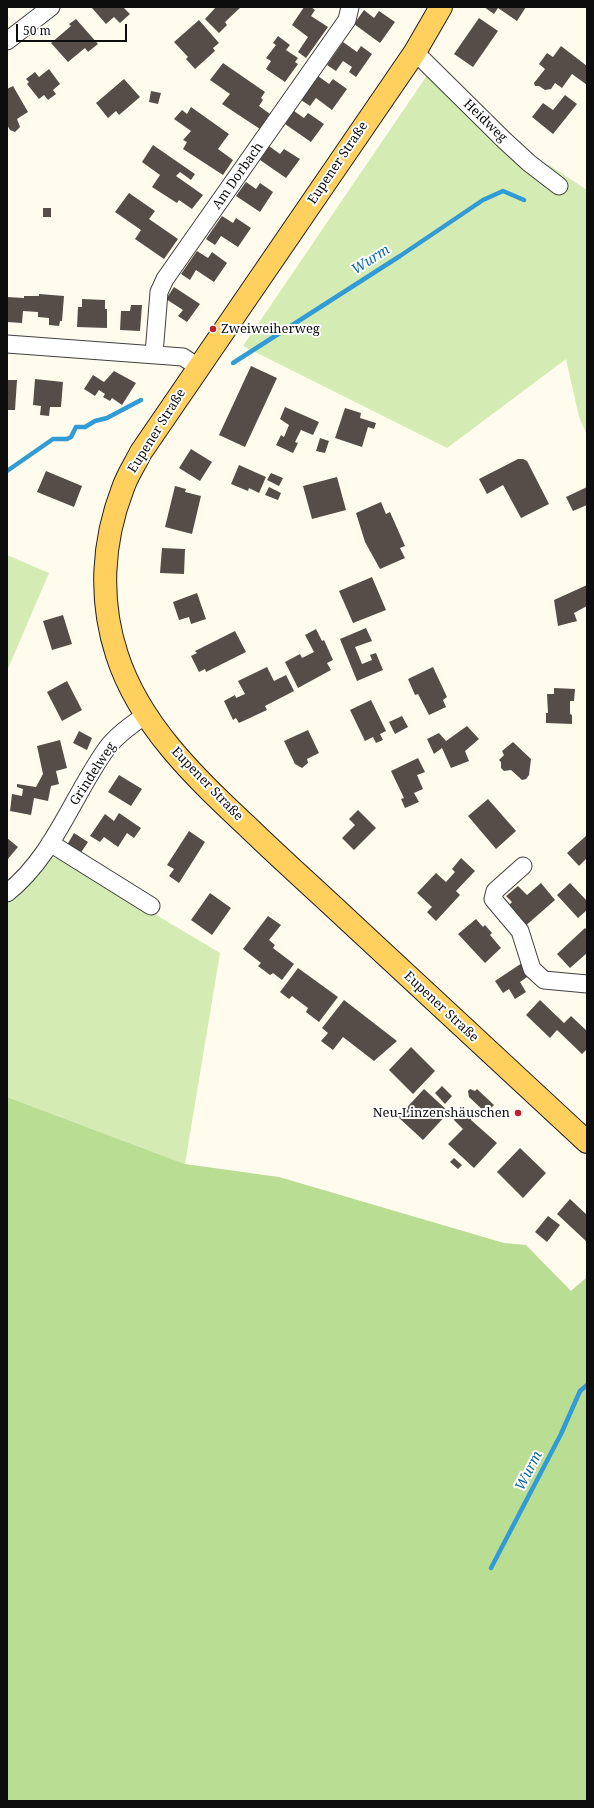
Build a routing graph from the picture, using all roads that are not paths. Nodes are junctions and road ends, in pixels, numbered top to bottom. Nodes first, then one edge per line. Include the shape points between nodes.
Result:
1 (51, 7) edge
2 (350, 7) edge
3 (441, 7) edge
4 (7, 41) edge
5 (415, 52) junction
6 (560, 186) dead end
7 (7, 344) edge
8 (154, 354) junction
9 (198, 367) junction
10 (146, 715) junction
11 (50, 843) junction
12 (523, 866) dead end
13 (7, 893) edge
14 (151, 906) dead end
15 (587, 984) edge
16 (587, 1142) edge

1 - 4 street
2 - 8 street, Am Dorbach via 347,20 165,279 159,292
3 - 5 main road, Eupener Straße
5 - 6 street, Heidweg via 504,140
5 - 9 main road, Eupener Straße
7 - 8 street
8 - 9 street via 183,357
9 - 10 main road, Eupener Straße via 141,452 123,487 110,528 105,592 109,623 127,679
10 - 11 street, Grindelweg via 131,724 107,747
10 - 16 main road, Eupener Straße via 181,760 213,794
11 - 13 street, Grindelweg via 21,882
11 - 14 street
12 - 15 street via 495,892 493,899 520,931 532,969 544,980

